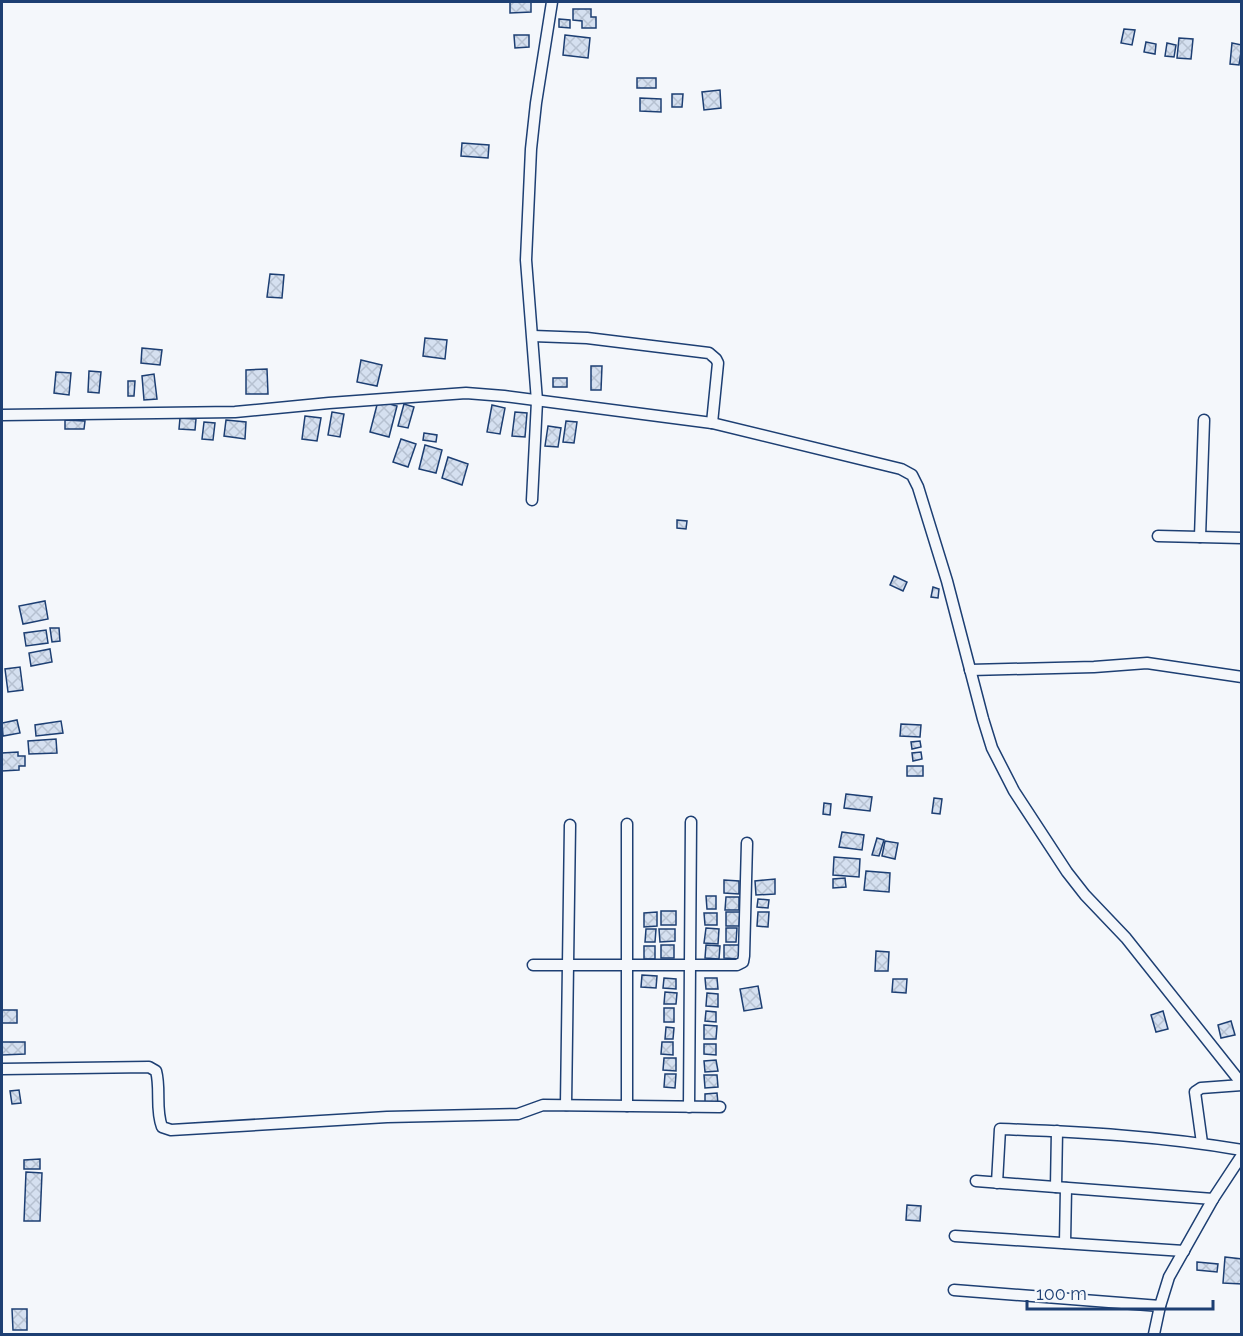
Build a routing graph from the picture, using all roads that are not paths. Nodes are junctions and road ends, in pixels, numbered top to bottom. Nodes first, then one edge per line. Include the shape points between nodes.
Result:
1 (552, 2) edge
2 (532, 336) junction
3 (537, 401) junction
4 (2, 415) edge
5 (1204, 420) dead end
6 (712, 423) junction
7 (532, 500) dead end
8 (1158, 537) dead end
9 (1200, 537) junction
10 (1242, 538) edge
11 (970, 670) junction
12 (1242, 677) edge
13 (691, 822) dead end
14 (627, 824) dead end
15 (570, 825) dead end
16 (747, 843) dead end
17 (627, 964) junction
18 (688, 964) junction
19 (532, 965) dead end
20 (567, 965) junction
21 (2, 1070) edge
22 (1242, 1084) edge
23 (566, 1105) junction
24 (627, 1107) junction
25 (689, 1107) junction
26 (720, 1107) dead end
27 (1057, 1131) junction
28 (1202, 1143) junction
29 (1242, 1150) edge
30 (1242, 1155) edge
31 (976, 1182) dead end
32 (997, 1183) junction
33 (1061, 1187) junction
34 (1214, 1199) junction
35 (955, 1236) dead end
36 (1065, 1243) junction
37 (1184, 1251) junction
38 (954, 1290) dead end
39 (1160, 1306) junction
40 (1154, 1335) edge

1 - 2 street via 531,149 526,260
2 - 3 street
2 - 6 street via 587,338 710,353 718,363
3 - 4 street via 466,393 224,412
3 - 6 street
3 - 7 street
5 - 9 street
6 - 11 street via 902,469 912,475
8 - 9 street
9 - 10 street
11 - 12 street via 1147,663
11 - 22 street via 992,748 1014,791 1066,872 1126,938
13 - 18 street
14 - 17 street
15 - 20 street
16 - 18 street via 743,962
17 - 18 street
17 - 20 street
17 - 24 street
18 - 25 street
19 - 20 street
20 - 23 street
21 - 23 street via 149,1067 156,1071 158,1080 159,1119 162,1127 171,1130 489,1116 518,1114 543,1105
22 - 28 street via 1195,1092
23 - 24 street
24 - 25 street
25 - 26 street
27 - 28 street
27 - 32 street via 1000,1129
27 - 33 street
28 - 29 street
30 - 34 street
31 - 32 street
32 - 33 street
33 - 34 street
33 - 36 street
34 - 37 street
35 - 36 street
36 - 37 street
37 - 39 street via 1169,1277
38 - 39 street
39 - 40 street

